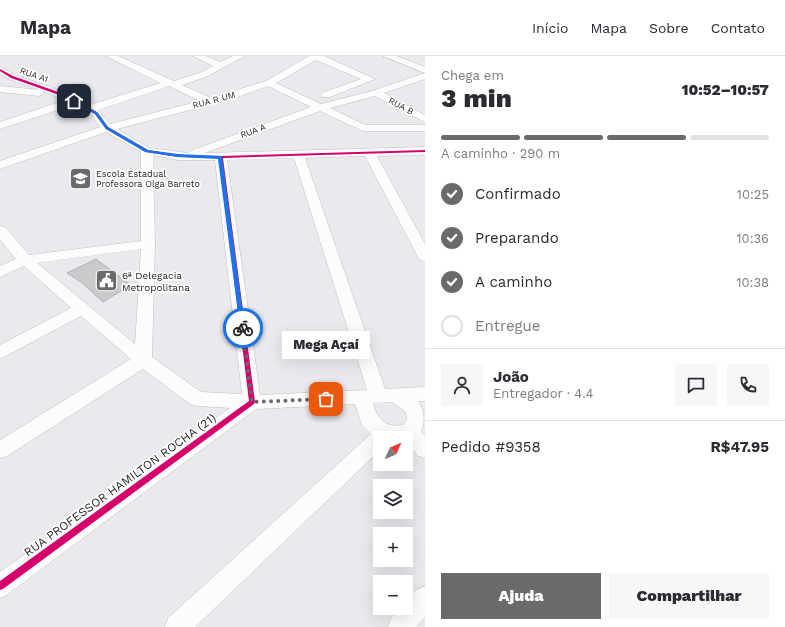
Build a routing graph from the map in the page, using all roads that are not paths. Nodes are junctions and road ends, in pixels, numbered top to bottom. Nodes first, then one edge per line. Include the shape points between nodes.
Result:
1 (112, 56) edge
2 (198, 56) edge
3 (240, 56) edge
4 (316, 56) edge
5 (388, 56) edge
6 (222, 66) junction
7 (422, 67) edge
8 (0, 70) edge
9 (423, 79) edge
10 (270, 83) junction
11 (173, 85) junction
12 (0, 89) edge
13 (18, 92) junction
14 (376, 92) junction
15 (63, 95) junction
16 (0, 97) edge
17 (308, 100) junction
18 (74, 101) junction
19 (208, 102) junction
20 (322, 107) junction
21 (92, 111) junction
22 (425, 119) edge
23 (0, 126) edge
24 (107, 128) junction
25 (425, 128) edge
26 (425, 151) edge
27 (146, 152) junction
28 (369, 152) junction
29 (298, 154) junction
30 (185, 156) junction
31 (221, 157) junction
32 (2, 165) edge
33 (0, 230) edge
34 (148, 244) junction
35 (425, 257) edge
36 (25, 260) junction
37 (0, 272) edge
38 (82, 309) junction
39 (0, 353) edge
40 (143, 360) junction
41 (425, 394) edge
42 (379, 397) junction
43 (252, 402) junction
44 (382, 431) edge
45 (411, 431) edge
46 (413, 436) edge
47 (373, 444) edge
48 (0, 450) edge
49 (425, 450) edge
50 (0, 586) edge
51 (425, 598) edge
52 (177, 627) edge
53 (400, 627) edge

1 - 11 street
2 - 6 street
3 - 6 street
4 - 10 street, RUA R UM
4 - 17 street via 370,79
5 - 7 street
6 - 11 street
8 - 15 street, RUA A1 via 12,77
9 - 14 street, RUA A
10 - 17 street
10 - 19 street, RUA R UM
11 - 19 street
11 - 21 street
12 - 13 street
13 - 15 street
13 - 16 street
14 - 20 street, RUA A
14 - 22 street, RUA B
15 - 18 street, RUA A1
17 - 20 street
18 - 21 street, RUA A1
18 - 23 street
19 - 24 street, RUA R UM
20 - 25 street via 363,128
20 - 30 street, RUA A
21 - 24 street
24 - 27 street
24 - 32 street, RUA R UM
26 - 28 street
27 - 30 street
27 - 34 street
28 - 29 street
28 - 35 street
29 - 31 street
29 - 42 street
30 - 31 street
31 - 43 street
33 - 36 street
34 - 36 street
34 - 40 street
36 - 37 street
36 - 38 street
38 - 39 street
38 - 40 street
40 - 43 street via 197,399
40 - 48 street
41 - 42 street
42 - 43 street
42 - 44 street via 366,413 374,426
42 - 45 street via 410,404 415,411 416,426
43 - 50 street, RUA PROFESSOR HAMILTON ROCHA (21)
46 - 49 street
47 - 52 street
51 - 53 street

